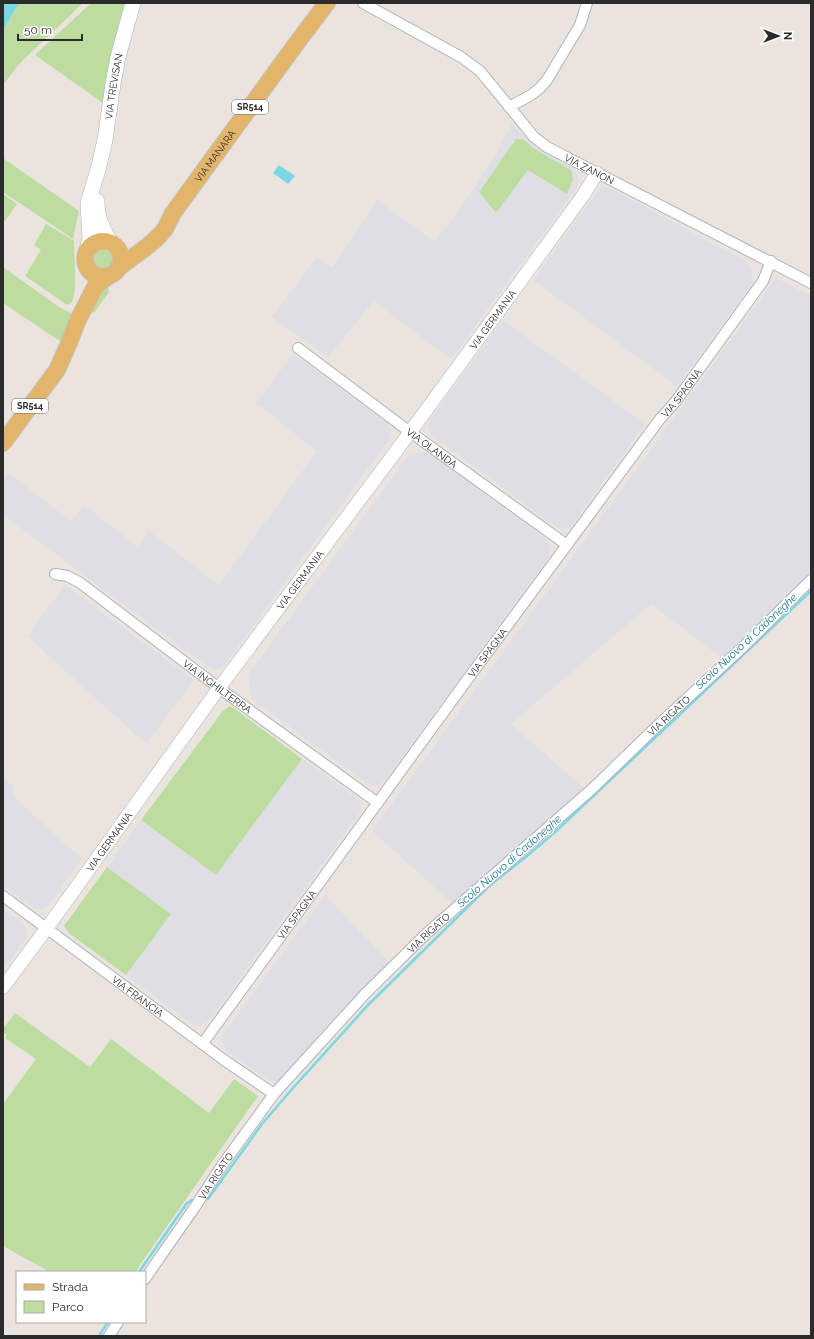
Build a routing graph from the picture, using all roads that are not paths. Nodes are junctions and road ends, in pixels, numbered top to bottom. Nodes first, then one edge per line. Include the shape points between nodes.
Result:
1 (133, 3) edge
2 (327, 3) edge
3 (362, 3) edge
4 (370, 3) edge
5 (587, 3) edge
6 (394, 21) junction
7 (509, 107) junction
8 (98, 170) junction
9 (597, 172) junction
10 (173, 213) junction
11 (114, 245) junction
12 (86, 257) junction
13 (771, 261) junction
14 (114, 272) junction
15 (811, 283) edge
16 (78, 320) junction
17 (298, 348) dead end
18 (410, 431) junction
19 (3, 443) edge
20 (567, 545) junction
21 (55, 574) dead end
22 (811, 580) edge
23 (219, 688) junction
24 (378, 803) junction
25 (3, 896) edge
26 (47, 928) junction
27 (3, 987) edge
28 (203, 1043) junction
29 (274, 1094) junction
30 (146, 1278) edge
31 (117, 1323) edge
32 (109, 1336) edge

1 - 8 main road, VIA TREVISAN via 117,64
2 - 10 main road, VIA MANARA / SR514
3 - 6 street, VIA ZANON
4 - 6 street, VIA ZANON
5 - 7 street via 580,25 547,80 531,95
6 - 7 street, VIA ZANON via 469,62 491,83
7 - 9 street, VIA ZANON via 534,137
8 - 11 main road, VIA TREVISAN via 98,215 100,224
8 - 12 main road, VIA TREVISAN via 88,203 90,237
9 - 13 street, VIA ZANON
9 - 18 street, VIA GERMANIA
10 - 11 main road, VIA MANARA / SR514 via 136,243
10 - 14 main road, VIA MANARA / SR514 via 159,236
11 - 12 main road, SR514 via 96,243 91,246
11 - 14 main road via 120,262
12 - 14 main road via 88,268 97,276 103,277
12 - 16 main road, VIA TREVISAN / SR514
13 - 15 street, VIA ZANON
13 - 20 street, VIA SPAGNA via 763,281
14 - 16 main road, VIA TREVISAN / SR514 via 96,287
16 - 19 main road, VIA TREVISAN / SR514 via 56,370
17 - 18 street, VIA OLANDA
18 - 20 street, VIA OLANDA
18 - 23 street, VIA GERMANIA
20 - 24 street, VIA SPAGNA
21 - 23 street, VIA INGHILTERRA via 79,582
22 - 29 street, VIA RIGATO via 592,790 427,933 365,994
23 - 24 street, VIA INGHILTERRA
23 - 26 street, VIA GERMANIA
24 - 28 street, VIA SPAGNA
25 - 26 street, VIA FRANCIA
26 - 27 street, VIA GERMANIA
26 - 28 street, VIA FRANCIA
28 - 29 street, VIA FRANCIA
29 - 30 street, VIA RIGATO
31 - 32 street

